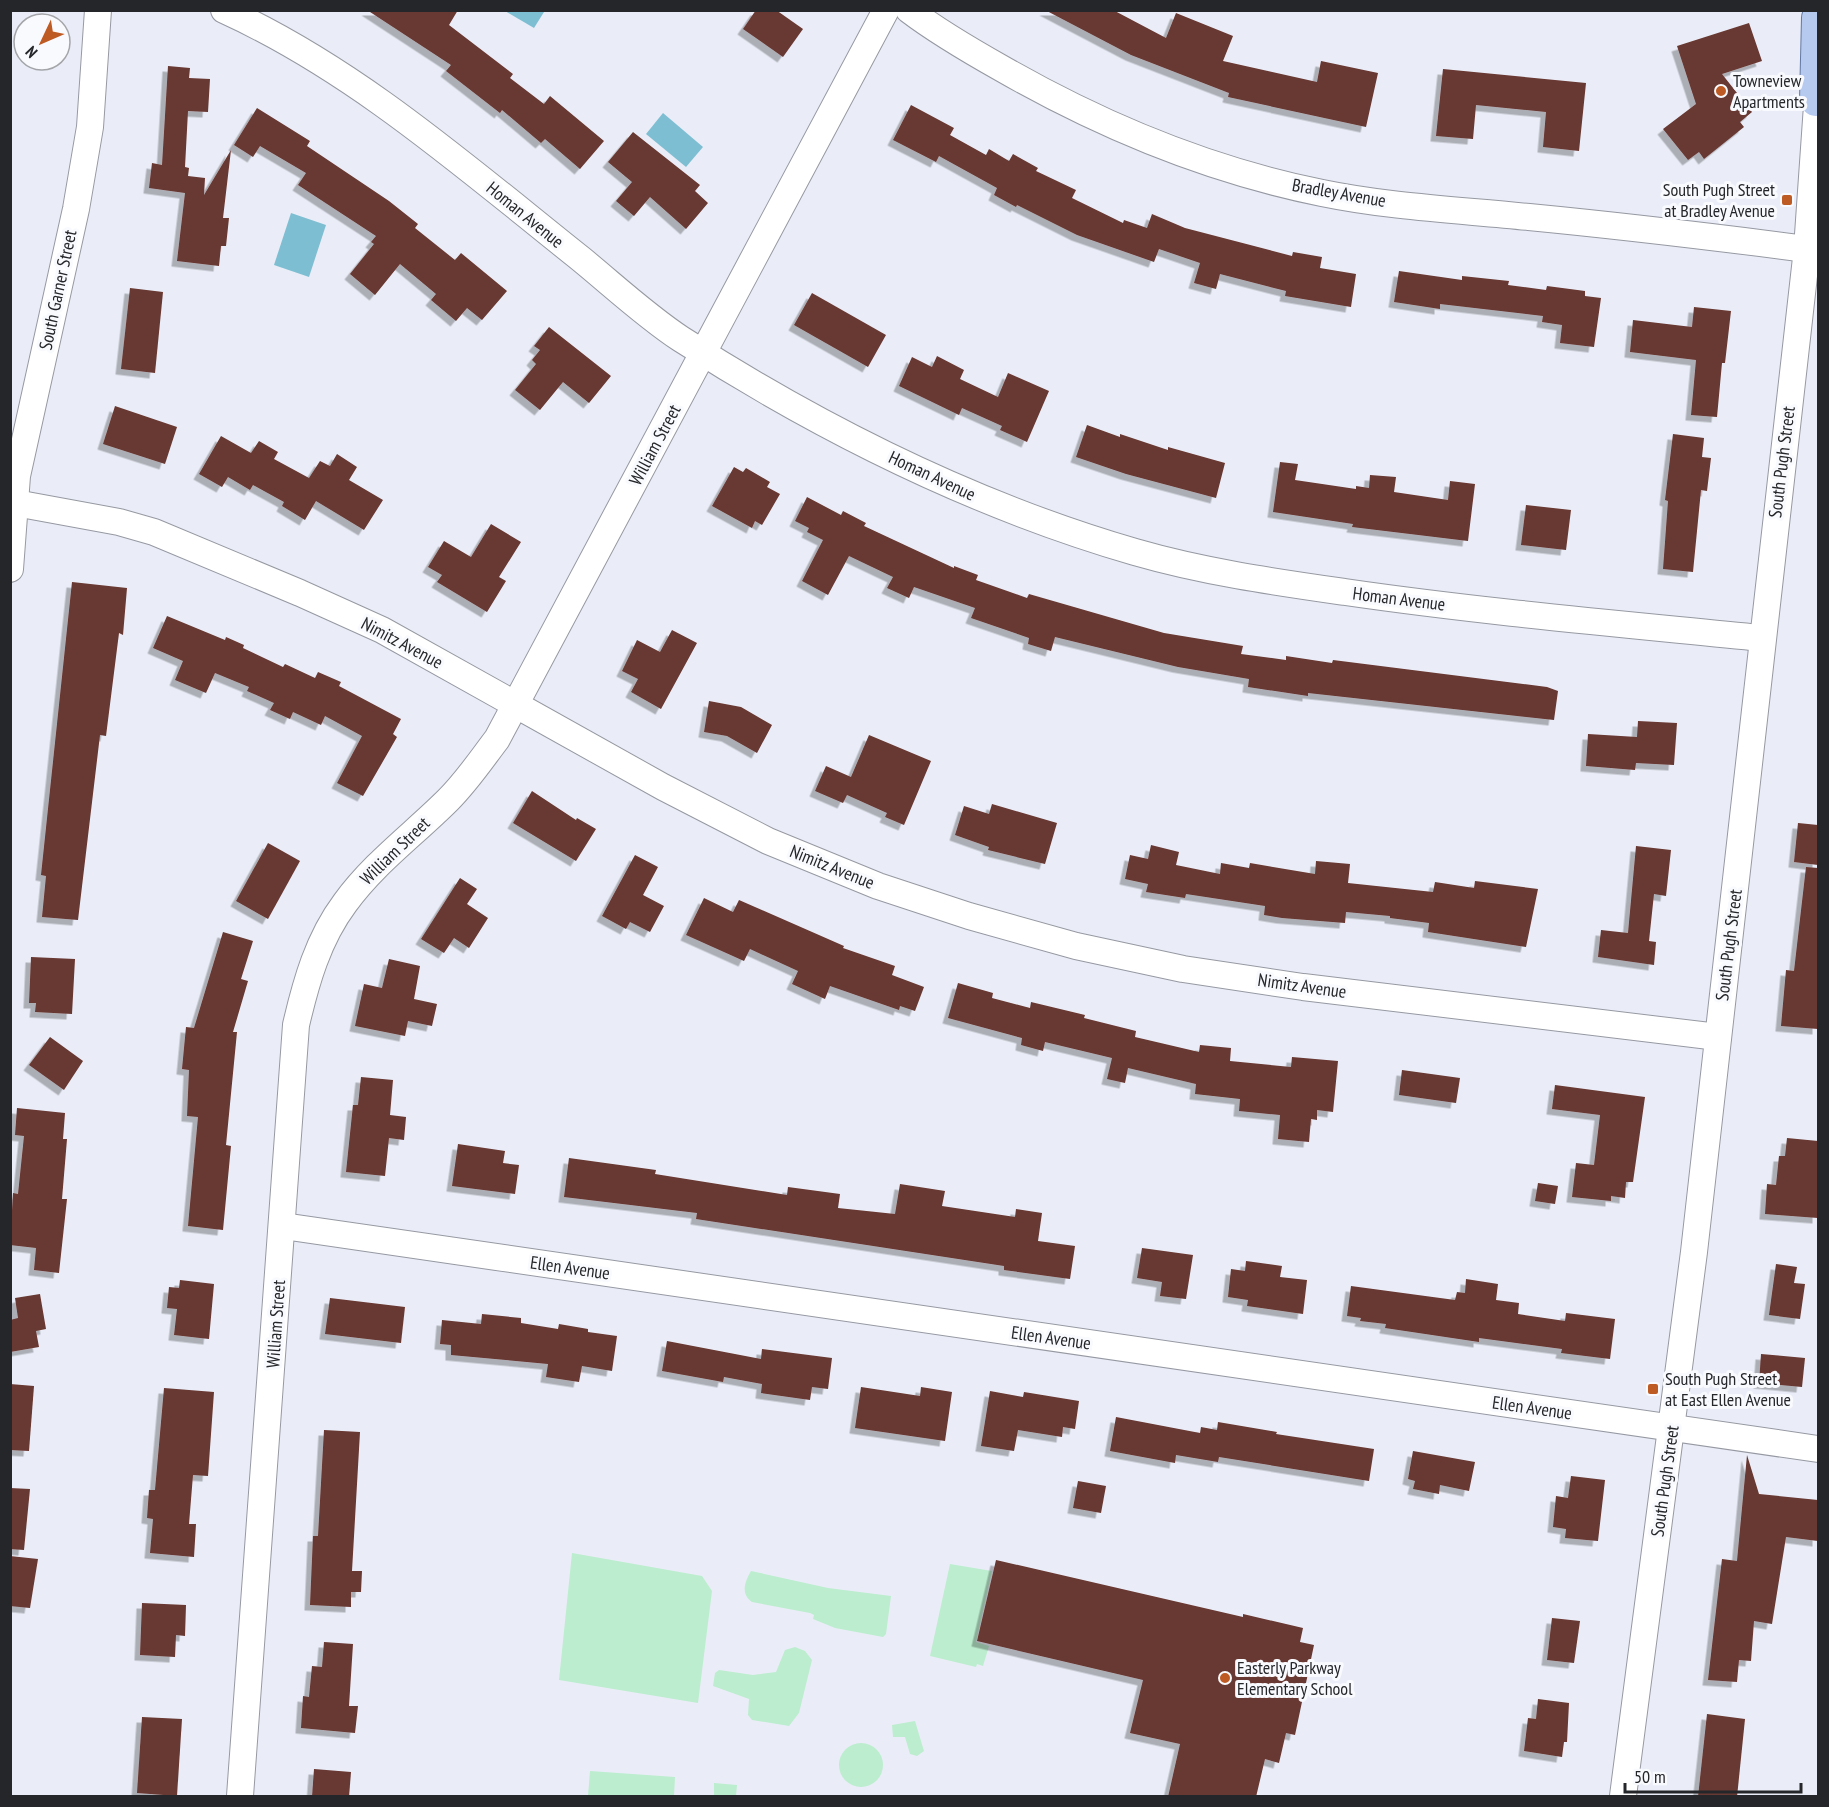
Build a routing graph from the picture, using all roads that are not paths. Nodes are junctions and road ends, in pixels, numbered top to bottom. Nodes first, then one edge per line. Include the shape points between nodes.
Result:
1 (98, 10) edge
2 (224, 10) edge
3 (886, 10) edge
4 (909, 10) edge
5 (1818, 18) edge
6 (1818, 96) edge
7 (1807, 249) junction
8 (704, 353) junction
9 (13, 503) edge
10 (10, 568) edge
11 (1761, 638) junction
12 (516, 704) junction
13 (1718, 1037) junction
14 (283, 1226) junction
15 (1672, 1429) junction
16 (1818, 1449) edge
17 (240, 1797) edge
18 (1623, 1797) edge

1 - 9 street, South Garner Street via 94,91 76,209
2 - 8 street, Homan Avenue via 299,50 365,92 677,336
3 - 8 street, William Street
4 - 7 street, Bradley Avenue via 934,29 1033,86 1132,135 1212,165 1322,193 1374,201 1647,228
5 - 6 main road
6 - 7 street, South Pugh Street
7 - 11 street, South Pugh Street
8 - 11 street, Homan Avenue via 823,424 946,484 1009,511 1138,553 1238,577 1419,603
8 - 12 street, William Street
9 - 10 street, South Garner Street
9 - 12 street, Nimitz Avenue via 154,532 382,630
11 - 13 street, South Pugh Street
12 - 13 street, Nimitz Avenue via 768,841 878,886 1076,946 1183,969 1303,987
12 - 14 street, William Street via 497,740 470,777 370,872 344,904 315,955 296,1025
13 - 15 street, South Pugh Street
14 - 15 street, Ellen Avenue
14 - 17 street, William Street
15 - 16 street, Ellen Avenue
15 - 18 street, South Pugh Street

